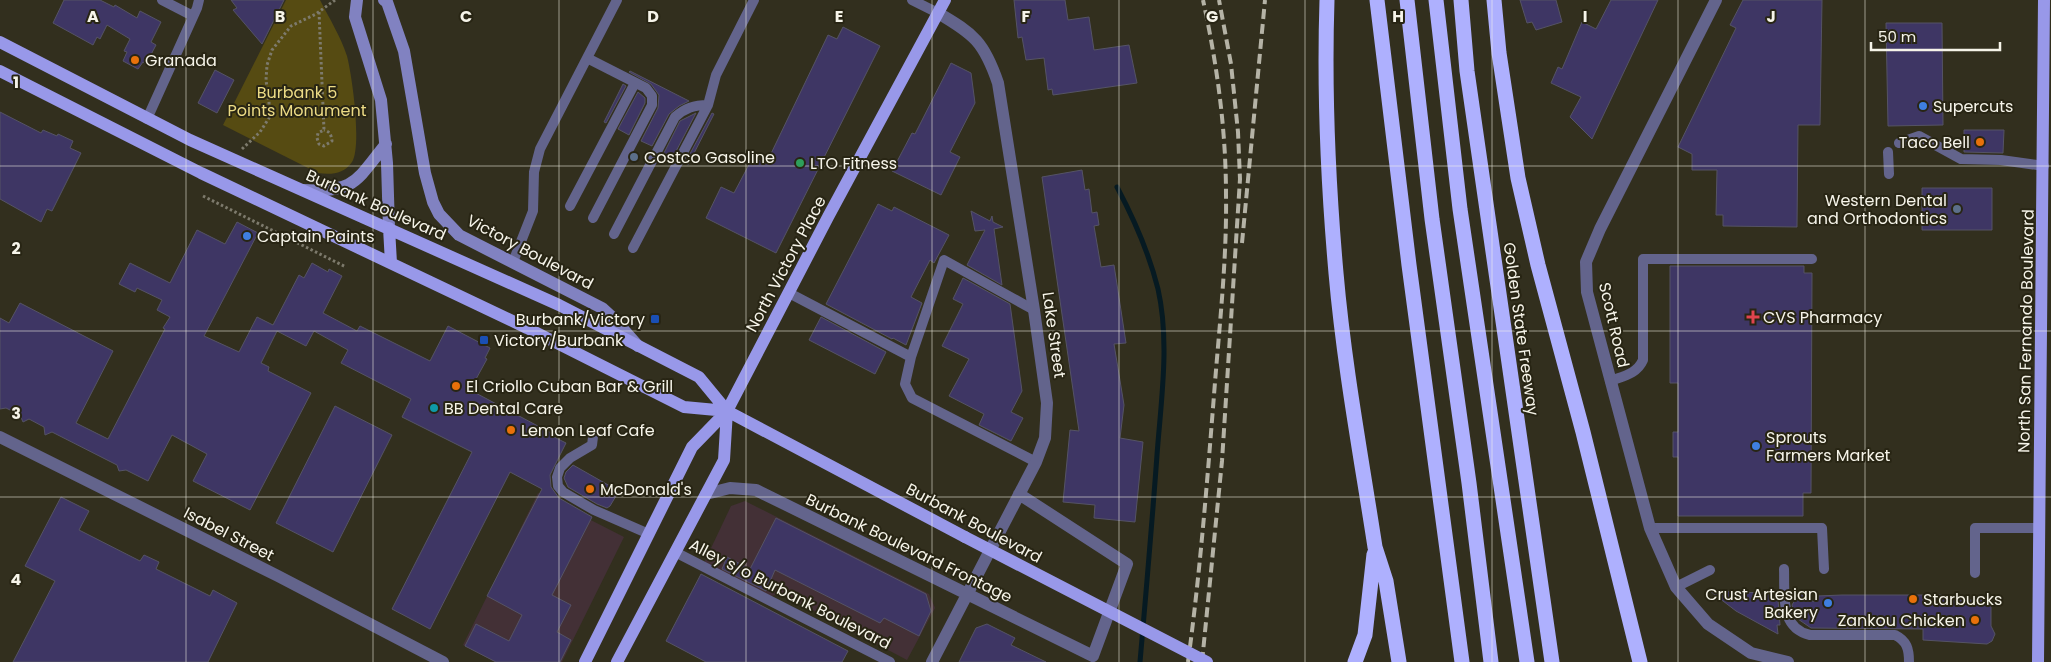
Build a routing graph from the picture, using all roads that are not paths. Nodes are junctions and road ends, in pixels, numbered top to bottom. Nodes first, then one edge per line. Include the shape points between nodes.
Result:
1 (162, 0) edge
2 (199, 0) edge
3 (357, 0) edge
4 (384, 0) edge
5 (617, 0) edge
6 (754, 0) edge
7 (912, 0) edge
8 (945, 0) edge
9 (1327, 0) edge
10 (1377, 0) edge
11 (1407, 0) edge
12 (1436, 0) edge
13 (1461, 0) edge
14 (1494, 0) edge
15 (1716, 0) edge
16 (2044, 0) edge
17 (938, 13) junction
18 (194, 16) junction
19 (2048, 22) edge
20 (0, 42) edge
21 (587, 58) junction
22 (0, 71) edge
23 (635, 83) junction
24 (708, 105) junction
25 (146, 119) junction
26 (1899, 143) dead end
27 (386, 144) junction
28 (1888, 152) dead end
29 (2044, 166) junction
30 (1889, 174) dead end
31 (302, 190) junction
32 (570, 206) dead end
33 (593, 218) dead end
34 (390, 228) junction
35 (614, 234) dead end
36 (633, 248) dead end
37 (1812, 259) dead end
38 (513, 262) junction
39 (391, 263) junction
40 (789, 293) junction
41 (1034, 310) junction
42 (638, 346) junction
43 (911, 357) junction
44 (1610, 381) junction
45 (728, 411) junction
46 (0, 437) edge
47 (593, 437) dead end
48 (1036, 462) junction
49 (706, 494) junction
50 (1019, 494) junction
51 (1650, 528) junction
52 (2040, 528) junction
53 (649, 534) junction
54 (1375, 547) junction
55 (675, 552) junction
56 (1784, 569) dead end
57 (1824, 569) dead end
58 (1710, 570) dead end
59 (1975, 573) dead end
60 (1676, 587) junction
61 (966, 594) junction
62 (443, 662) edge
63 (586, 662) edge
64 (617, 662) edge
65 (890, 662) edge
66 (932, 662) edge
67 (1207, 662) edge
68 (1355, 662) edge
69 (1399, 662) edge
70 (1462, 662) edge
71 (1491, 662) edge
72 (1527, 662) edge
73 (1552, 662) edge
74 (1640, 662) edge
75 (1788, 662) edge
76 (1909, 662) edge
77 (2038, 662) edge

1 - 18 lane
2 - 18 lane
3 - 27 main road via 355,17 381,100
4 - 38 main road, Victory Boulevard via 404,51 424,173 436,208 448,226 459,235
5 - 21 lane
6 - 24 lane via 716,75
7 - 17 lane
8 - 17 main road, North Victory Place
9 - 54 highway via 1324,72 1336,273
10 - 70 highway
11 - 71 highway
12 - 72 highway via 1460,209
13 - 73 highway, Golden State Freeway via 1467,71
14 - 74 highway via 1518,178
15 - 44 street, Scott Road via 1586,262 1587,292
16 - 19 main road, North San Fernando Boulevard
17 - 40 main road, North Victory Place
17 - 41 street, Lake Street via 967,30 977,40 998,83
18 - 25 lane
19 - 29 main road, North San Fernando Boulevard
20 - 25 main road, Burbank Boulevard
21 - 23 lane
21 - 38 lane via 536,160 533,211
22 - 39 main road, Burbank Boulevard via 201,173
23 - 32 lane
23 - 33 lane via 650,92 652,105
24 - 35 lane via 688,108 675,117
24 - 36 lane
25 - 31 main road, Burbank Boulevard
26 - 29 lane via 1919,136 1962,159
27 - 31 main road via 353,184 321,191
27 - 34 main road
28 - 30 lane
29 - 52 main road, North San Fernando Boulevard
31 - 34 main road, Burbank Boulevard
34 - 39 main road
34 - 42 main road, Burbank Boulevard via 519,286
37 - 44 lane via 1643,259 1643,360 1634,372
38 - 42 main road, Victory Boulevard via 602,308
39 - 45 main road, Burbank Boulevard via 684,407
40 - 43 lane
40 - 45 main road, North Victory Place
41 - 43 lane via 944,260
41 - 48 street, Lake Street via 1047,403 1045,438
42 - 45 main road, Burbank Boulevard via 699,377
43 - 48 lane via 905,384 912,398
44 - 51 street, Scott Road
45 - 49 main road via 724,460
45 - 53 main road via 692,447
45 - 67 main road, Burbank Boulevard, bridge
46 - 62 street, Isabel Street
47 - 53 lane via 592,445 560,468 558,486 594,510
48 - 50 street, Lake Street
49 - 55 main road
49 - 61 street, Burbank Boulevard Frontage via 730,488 756,490
50 - 61 street, Lake Street
50 - 61 street, Burbank Boulevard Frontage via 1126,564 1093,656
51 - 57 lane via 1822,528
51 - 60 street, Scott Road
52 - 59 lane via 1975,528
52 - 77 main road, North San Fernando Boulevard
53 - 63 main road
54 - 68 highway via 1365,635
54 - 69 highway via 1386,581
55 - 64 main road
55 - 65 lane, Alley s/o Burbank Boulevard
56 - 76 lane via 1786,617 1796,630 1810,635 1895,635 1903,639 1909,649
58 - 60 lane
60 - 75 street, Scott Road via 1708,624 1751,653
61 - 66 street, Lake Street

